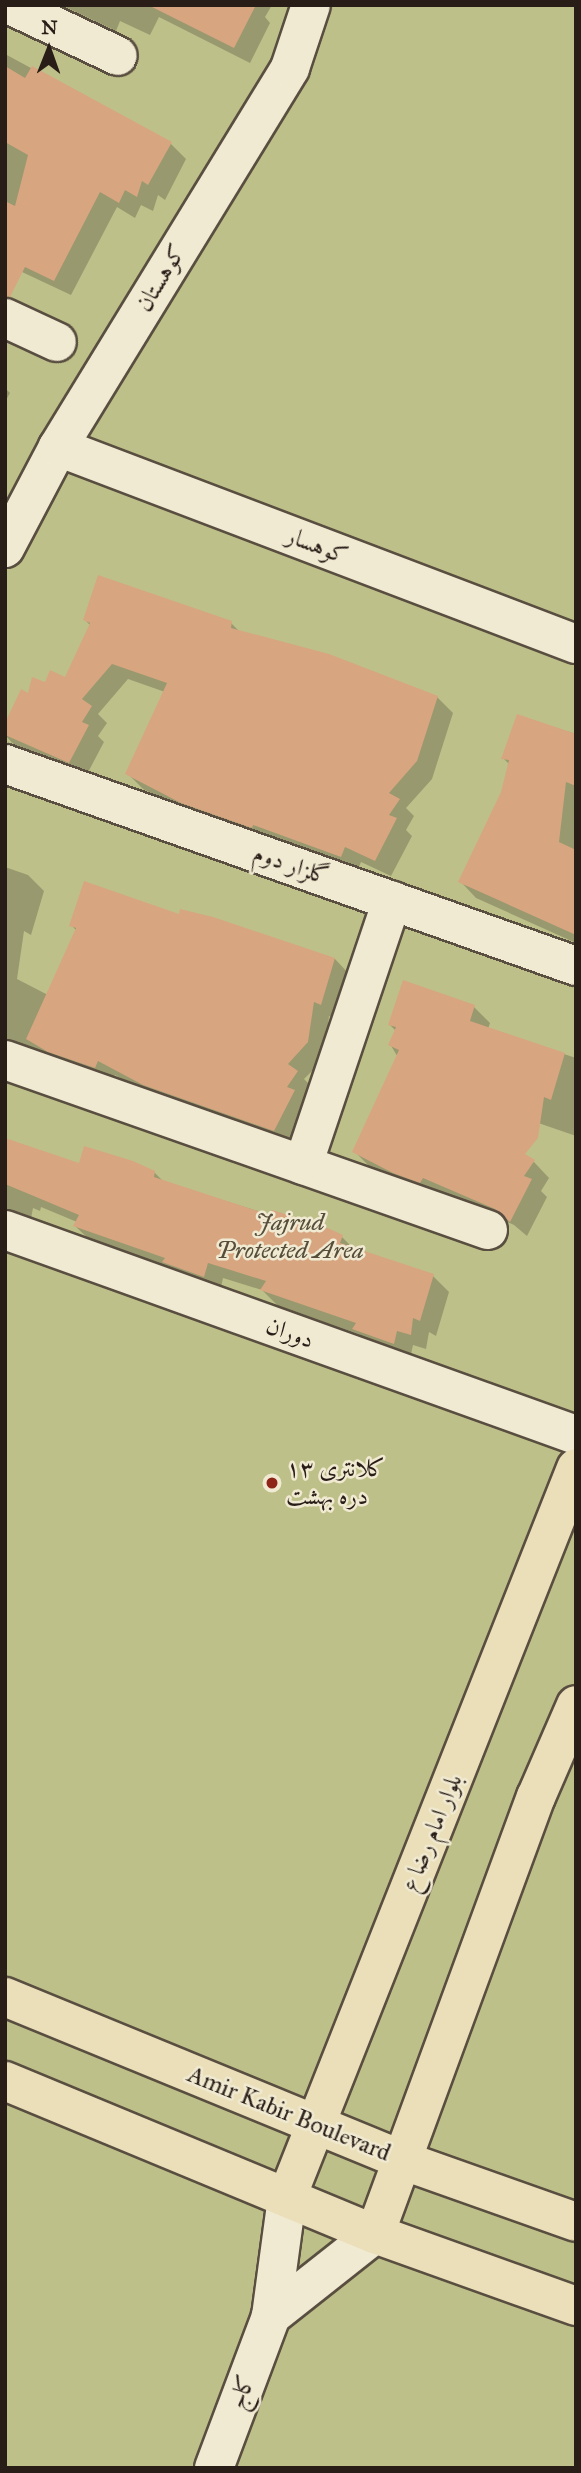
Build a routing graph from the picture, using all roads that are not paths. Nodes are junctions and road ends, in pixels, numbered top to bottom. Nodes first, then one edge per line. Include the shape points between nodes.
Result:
1 (10, 5) edge
2 (311, 5) edge
3 (118, 56) dead end
4 (5, 318) edge
5 (57, 342) dead end
6 (58, 447) junction
7 (5, 548) edge
8 (576, 644) edge
9 (5, 764) edge
10 (392, 901) junction
11 (576, 966) edge
12 (5, 1060) edge
13 (303, 1165) junction
14 (5, 1230) edge
15 (488, 1230) dead end
16 (576, 1435) edge
17 (576, 1468) edge
18 (576, 1705) edge
19 (5, 1997) edge
20 (5, 2081) edge
21 (315, 2125) junction
22 (404, 2161) junction
23 (286, 2197) junction
24 (576, 2222) edge
25 (375, 2234) junction
26 (576, 2306) edge
27 (271, 2316) junction
28 (214, 2468) edge

1 - 3 street
2 - 6 street, کوهستان via 290,68
4 - 5 street
6 - 7 street, کوهستان
6 - 8 street, کوهسار
9 - 10 street, گلزار دوم
10 - 11 street, گلزار دوم
10 - 13 street
12 - 13 street
13 - 15 street
14 - 16 street, دوران
17 - 21 main road, بلوار امام رضا ع
18 - 22 main road via 536,1797
19 - 21 main road, Amir Kabir Boulevard
20 - 23 main road
21 - 22 main road, Amir Kabir Boulevard
21 - 23 main road, بلوار امام رضا ع
22 - 24 main road, Amir Kabir Boulevard
22 - 25 main road
23 - 25 main road
23 - 27 street, کاج
25 - 26 main road
25 - 27 street
27 - 28 street, کاج

